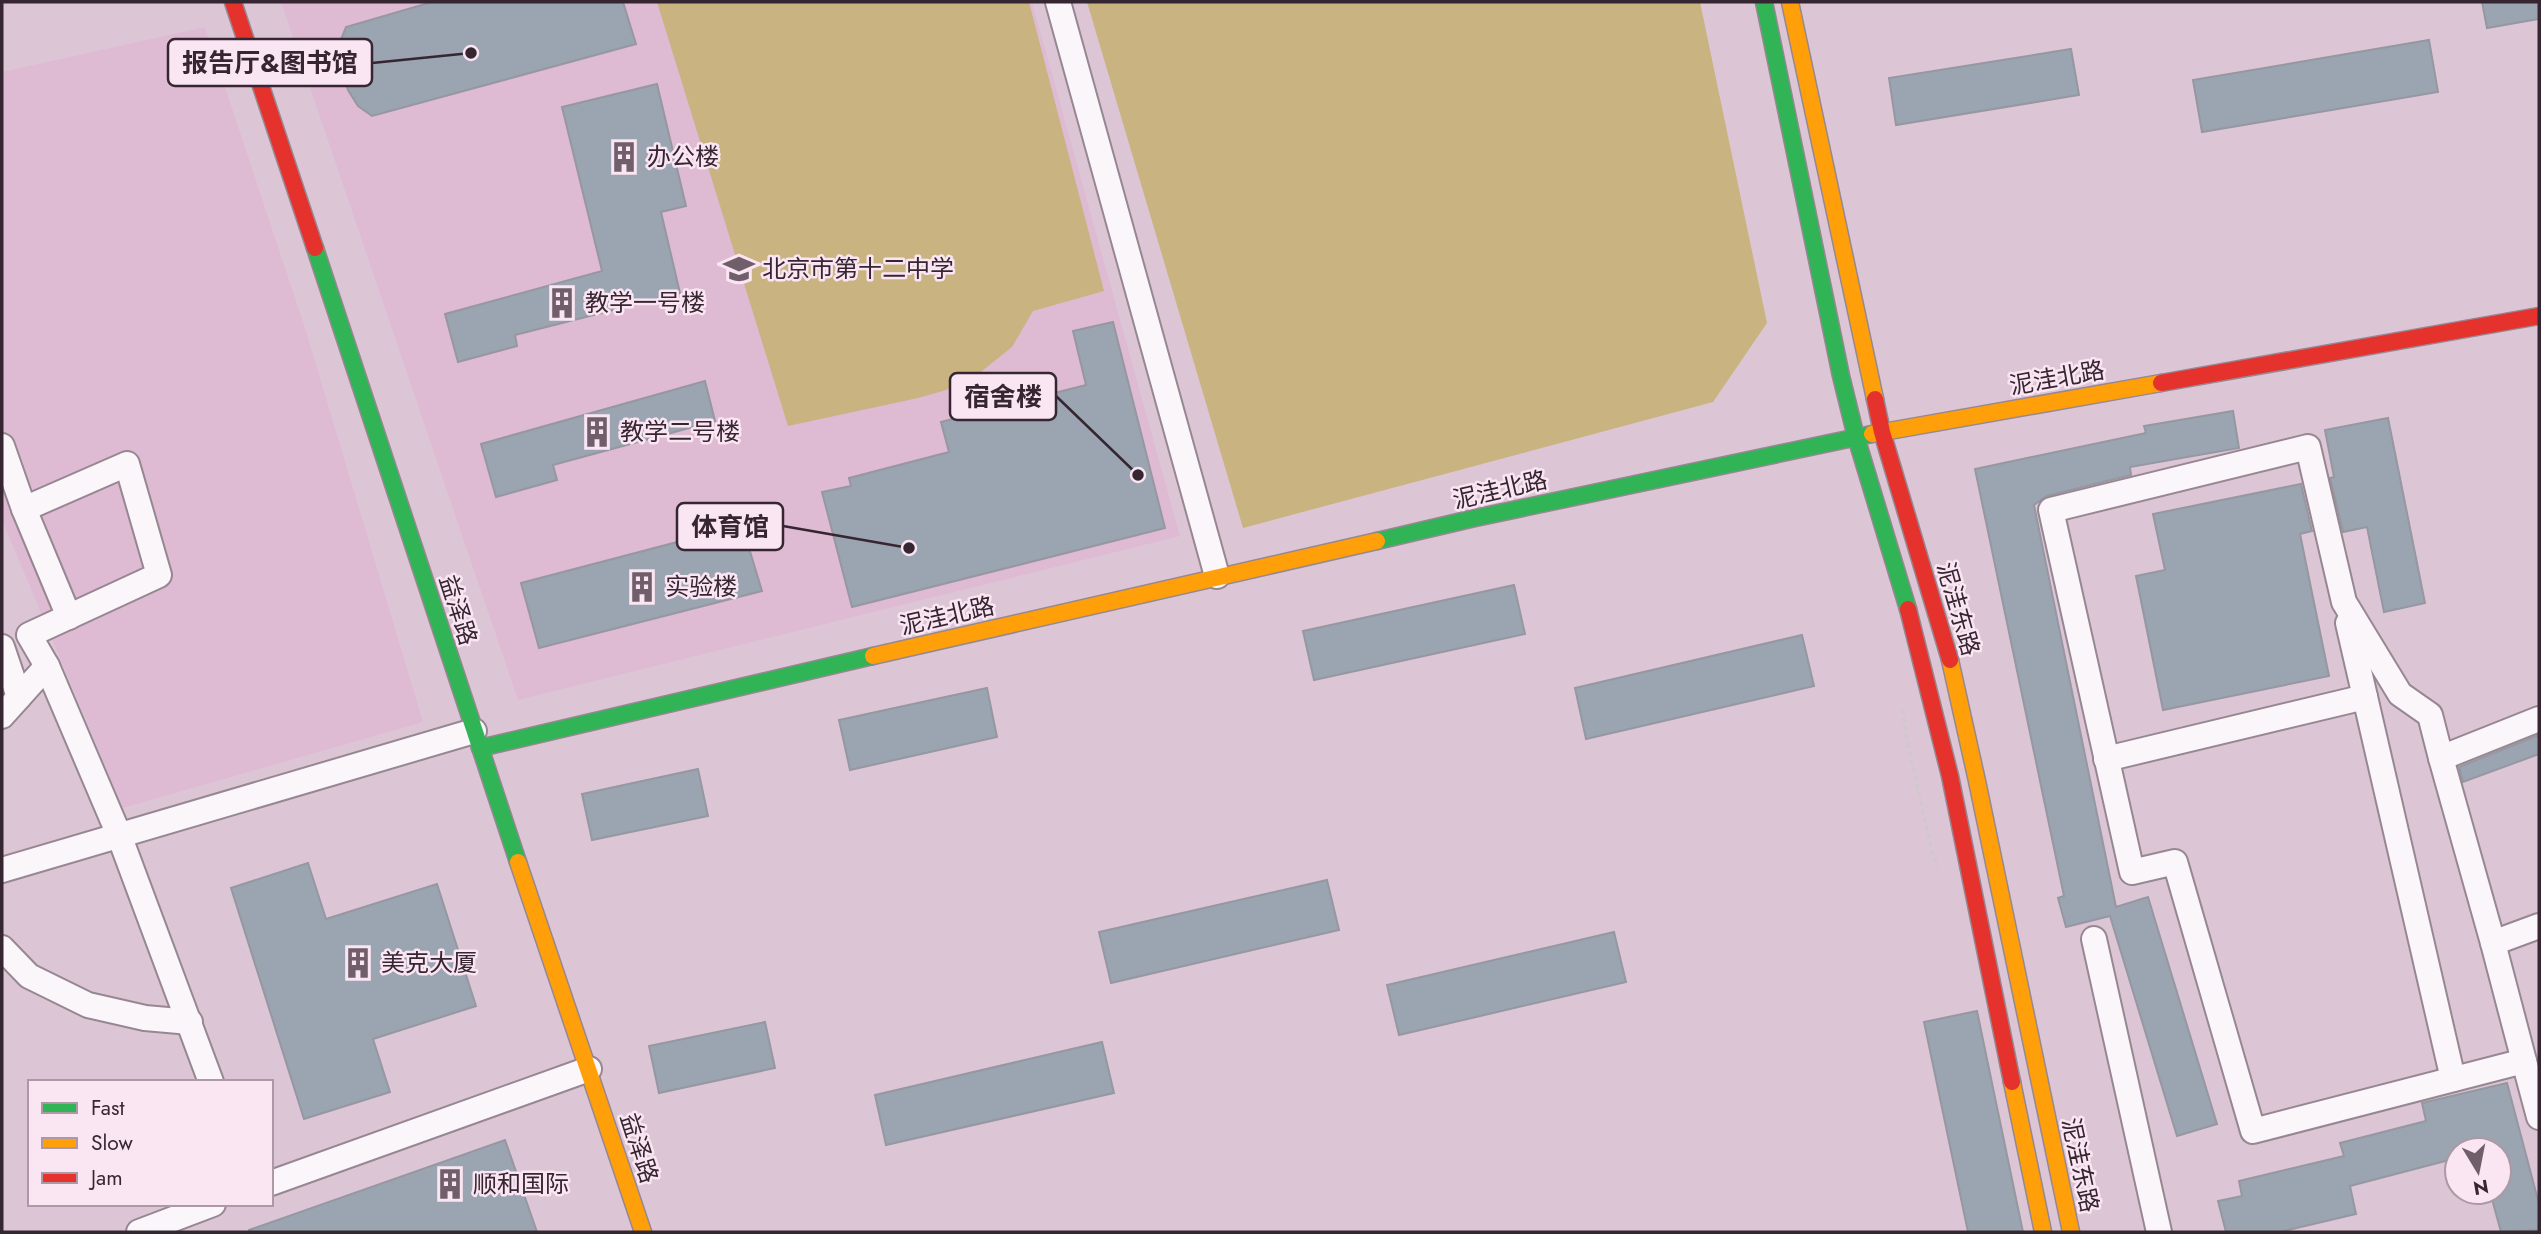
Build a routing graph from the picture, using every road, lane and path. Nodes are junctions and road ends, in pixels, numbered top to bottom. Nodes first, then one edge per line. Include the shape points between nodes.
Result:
1 (233, 2) edge
2 (1058, 2) edge
3 (1764, 2) edge
4 (1790, 2) edge
5 (2539, 316) edge
6 (1882, 432) junction
7 (1856, 436) junction
8 (2, 446) edge
9 (24, 509) junction
10 (1217, 576) junction
11 (2344, 602) junction
12 (69, 617) junction
13 (2, 646) edge
14 (47, 666) junction
15 (19, 697) junction
16 (2365, 697) junction
17 (2, 716) edge
18 (2539, 719) edge
19 (477, 739) junction
20 (2441, 758) junction
21 (2106, 759) junction
22 (120, 835) junction
23 (2, 870) edge
24 (2539, 926) edge
25 (2094, 939) dead end
26 (2493, 943) junction
27 (2, 948) edge
28 (190, 1022) junction
29 (2524, 1061) junction
30 (589, 1069) junction
31 (2453, 1079) junction
32 (210, 1080) edge
33 (2539, 1117) edge
34 (273, 1182) edge
35 (208, 1206) edge
36 (139, 1232) edge
37 (643, 1232) edge
38 (2043, 1232) edge
39 (2071, 1232) edge
40 (2159, 1232) edge

1 - 19 street, 益泽路
2 - 10 street
3 - 7 street, 泥洼东路
4 - 6 street, 泥洼东路
5 - 6 street, 泥洼北路
6 - 7 street, 泥洼北路
6 - 39 street, 泥洼东路 via 1949,658
7 - 10 street, 泥洼北路
7 - 38 street, 泥洼东路 via 1921,655 1950,776
8 - 9 street
9 - 12 street
9 - 12 street via 127,464 159,575
10 - 19 street, 泥洼北路
11 - 16 street
11 - 20 street via 2400,694 2430,715
11 - 21 street via 2308,447 2051,510
12 - 14 street via 29,635
13 - 15 street
14 - 15 street
14 - 22 street
15 - 17 street
16 - 21 street
16 - 31 street
18 - 20 street
19 - 22 street
19 - 30 street, 益泽路
20 - 26 street
21 - 31 street via 2132,872 2175,862 2253,1131
22 - 23 street
22 - 28 street
24 - 26 street
25 - 40 street
26 - 29 street
27 - 28 street via 29,976 88,1004 145,1018
28 - 32 street
29 - 31 street
29 - 33 street
30 - 34 street
30 - 37 street, 益泽路
35 - 36 street

